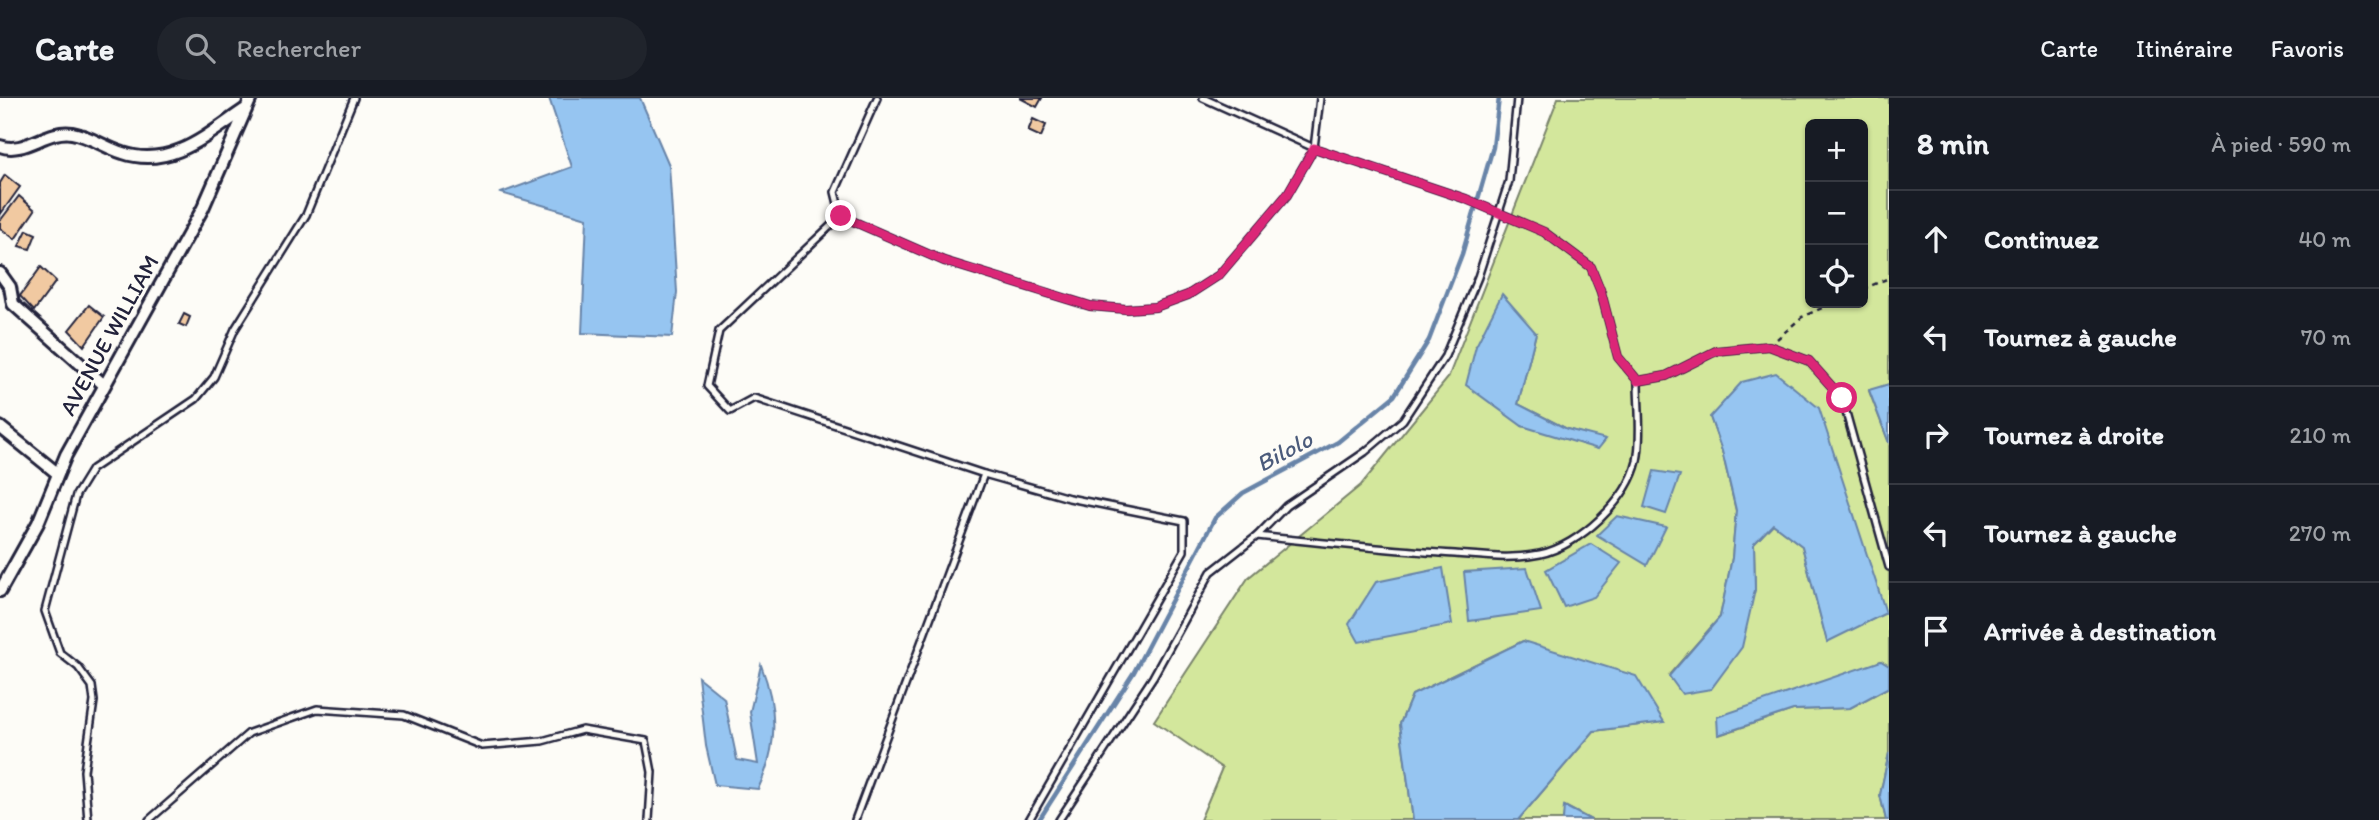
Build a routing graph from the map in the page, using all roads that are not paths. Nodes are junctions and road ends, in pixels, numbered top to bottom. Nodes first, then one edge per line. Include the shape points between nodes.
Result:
1 (354, 98) edge
2 (877, 98) edge
3 (1203, 98) edge
4 (1320, 98) edge
5 (1517, 98) edge
6 (249, 103) edge
7 (0, 146) edge
8 (1314, 148) junction
9 (1499, 213) junction
10 (841, 216) junction
11 (0, 273) edge
12 (1638, 381) junction
13 (104, 384) junction
14 (0, 427) edge
15 (57, 473) junction
16 (984, 474) junction
17 (1257, 536) junction
18 (1889, 567) edge
19 (0, 591) edge
20 (88, 820) edge
21 (149, 820) edge
22 (649, 820) edge
23 (855, 820) edge
24 (1029, 820) edge
25 (1059, 820) edge

1 - 20 lane via 306,215 235,329 214,377 197,399 92,469 76,495 45,611 60,653 92,686 84,771
2 - 10 lane via 835,192
3 - 8 lane
4 - 8 lane
5 - 9 lane via 1509,181
6 - 7 street via 184,150 150,159 124,154 73,133 45,135 26,146
6 - 13 street, AVENUE WILLIAM via 203,208
8 - 9 lane
8 - 10 lane via 1287,195 1219,275 1188,295 1155,307 1090,306 944,261
9 - 12 lane via 1544,232 1591,267 1618,357
9 - 17 lane via 1445,356 1403,420 1366,452 1286,506
10 - 16 lane via 719,331 707,386 730,411 754,398
11 - 13 street via 13,304
12 - 17 lane via 1637,460 1631,478 1595,522 1542,554 1510,557 1387,550
12 - 18 lane via 1666,376 1716,351 1769,346 1809,361 1842,398
13 - 15 street, AVENUE WILLIAM
14 - 15 street
15 - 19 street, AVENUE WILLIAM via 38,523
16 - 23 lane
16 - 24 lane via 1069,498 1184,521 1184,551
17 - 25 lane via 1211,572 1153,677
21 - 22 lane via 249,733 317,709 404,715 482,746 542,741 582,730 646,741 652,772

